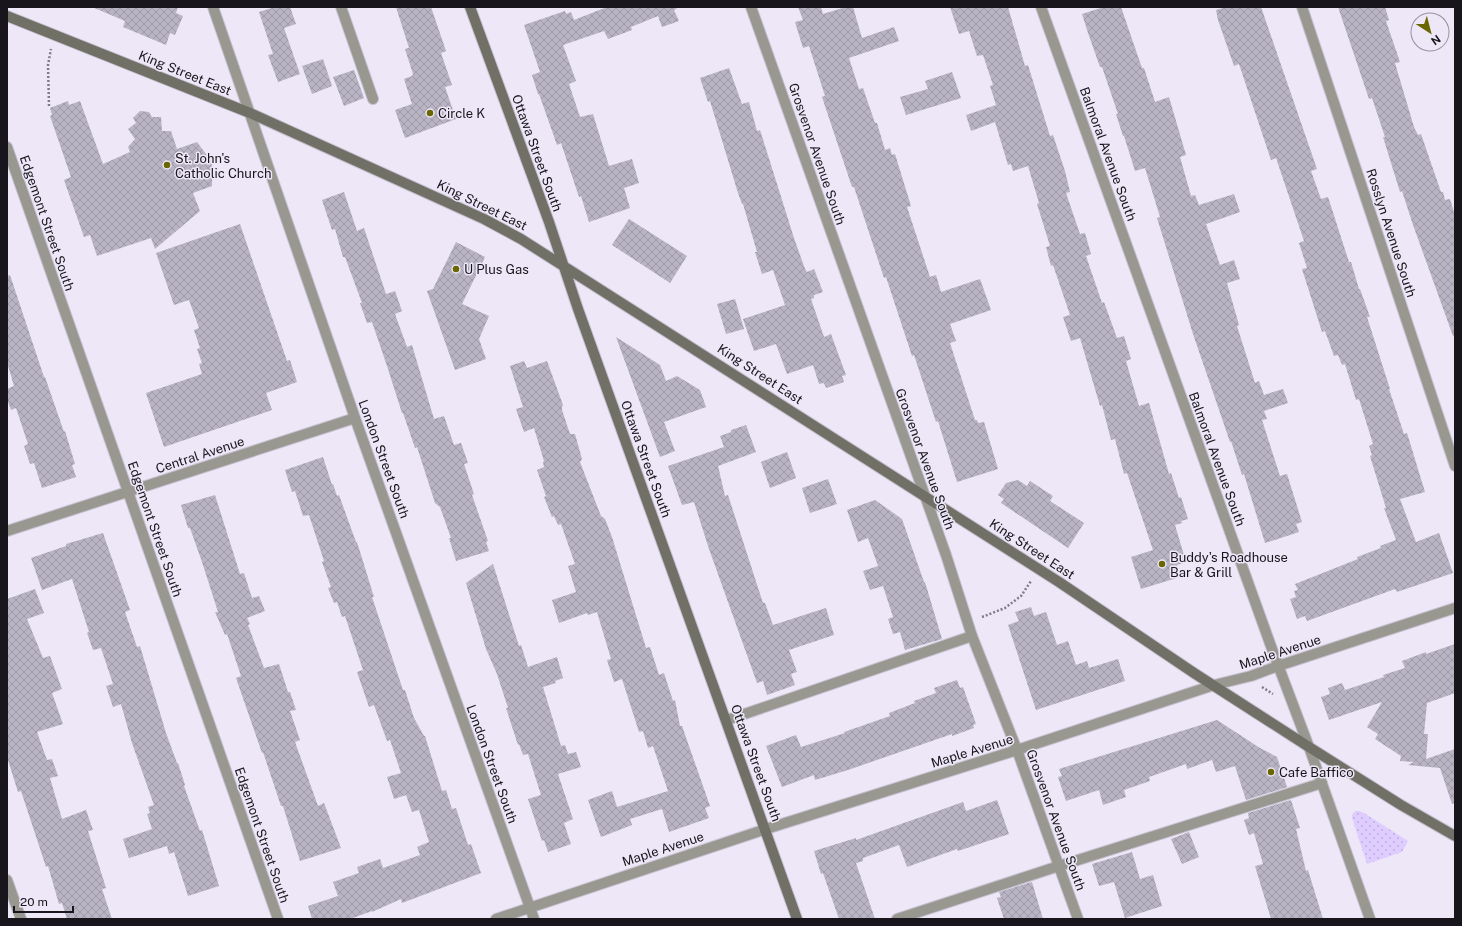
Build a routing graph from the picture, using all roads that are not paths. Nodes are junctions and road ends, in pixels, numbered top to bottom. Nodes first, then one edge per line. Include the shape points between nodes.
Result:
1 (213, 7) edge
2 (341, 7) edge
3 (470, 7) edge
4 (751, 7) edge
5 (1041, 7) edge
6 (1302, 7) edge
7 (7, 16) edge
8 (373, 99) dead end
9 (250, 113) junction
10 (7, 147) edge
11 (562, 264) junction
12 (355, 418) junction
13 (1455, 466) edge
14 (128, 492) junction
15 (924, 494) junction
16 (7, 531) edge
17 (1455, 608) edge
18 (972, 636) junction
19 (1278, 666) junction
20 (1214, 685) junction
21 (726, 720) junction
22 (1309, 747) junction
23 (1018, 750) junction
24 (1322, 783) junction
25 (766, 829) junction
26 (1455, 836) edge
27 (1059, 866) junction
28 (7, 880) edge
29 (530, 908) junction
30 (21, 919) edge
31 (278, 919) edge
32 (496, 919) edge
33 (534, 919) edge
34 (798, 919) edge
35 (897, 919) edge
36 (1078, 919) edge
37 (1370, 919) edge

1 - 9 street, London Street South
2 - 8 street
3 - 11 main road, Ottawa Street South
4 - 15 street, Grosvenor Avenue South
5 - 19 street, Balmoral Avenue South
6 - 13 street, Rosslyn Avenue South
7 - 9 main road, King Street East
9 - 11 main road, King Street East via 484,219
9 - 12 street, London Street South
10 - 14 street, Edgemont Street South
11 - 15 main road, King Street East
11 - 21 main road, Ottawa Street South
12 - 14 street, Central Avenue
12 - 29 street, London Street South
14 - 16 street, Central Avenue
14 - 31 street, Edgemont Street South
15 - 18 street, Grosvenor Avenue South
15 - 20 main road, King Street East
17 - 19 street, Maple Avenue
18 - 21 street
18 - 23 street, Grosvenor Avenue South
19 - 20 street, Maple Avenue via 1252,676
19 - 22 street, Balmoral Avenue South
20 - 22 main road, King Street East
20 - 23 street, Maple Avenue
21 - 25 main road, Ottawa Street South
22 - 24 street, Balmoral Avenue South
22 - 26 main road, King Street East
23 - 25 street, Maple Avenue
23 - 27 street, Grosvenor Avenue South
24 - 27 street
24 - 37 street, Balmoral Avenue South
25 - 29 street, Maple Avenue
25 - 34 main road, Ottawa Street South
27 - 35 street
27 - 36 street, Grosvenor Avenue South
28 - 30 street
29 - 32 street, Maple Avenue
29 - 33 street, London Street South

